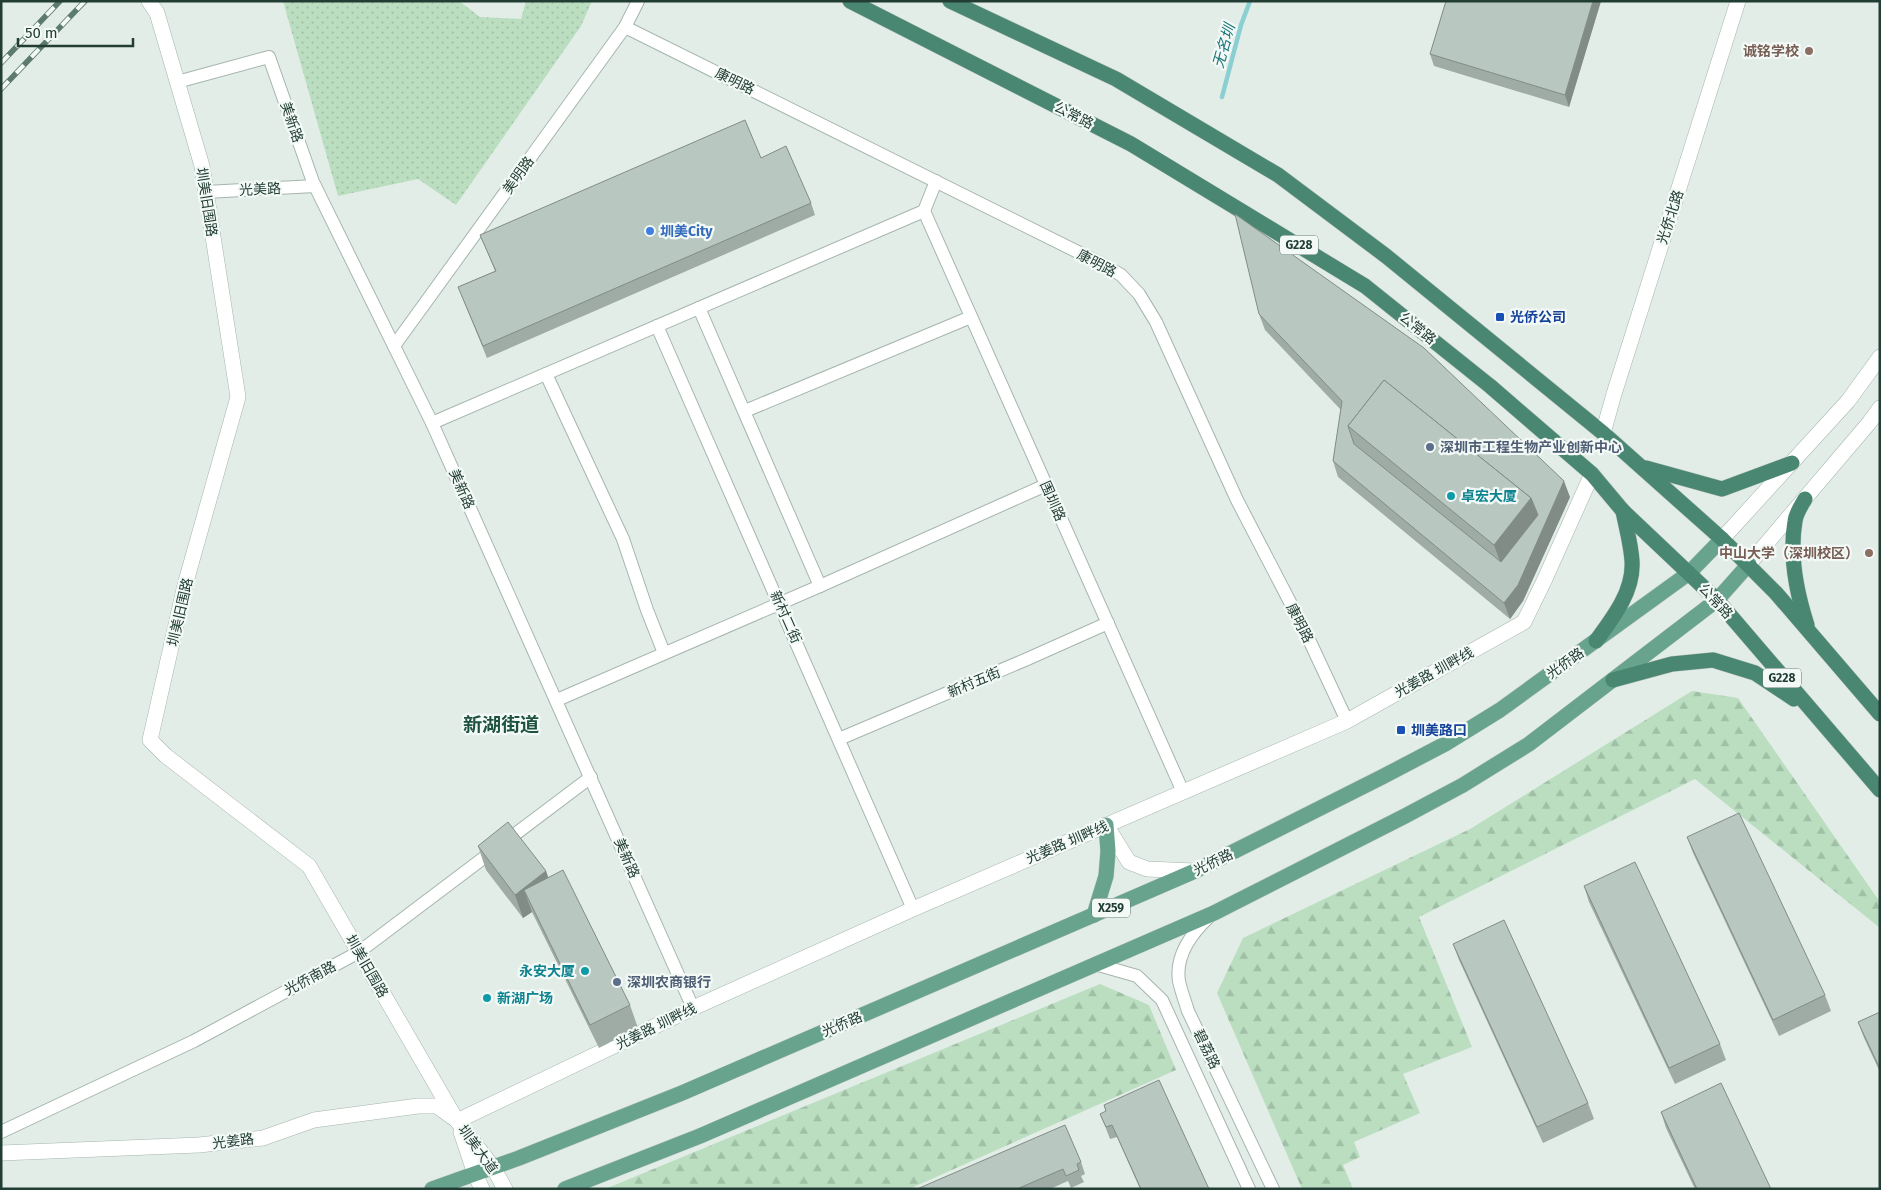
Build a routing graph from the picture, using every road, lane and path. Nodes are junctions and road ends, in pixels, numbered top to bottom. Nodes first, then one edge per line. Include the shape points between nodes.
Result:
1 (149, 1) edge
2 (638, 1) edge
3 (850, 1) edge
4 (950, 1) edge
5 (1738, 1) edge
6 (625, 27) junction
7 (177, 82) junction
8 (936, 181) junction
9 (315, 186) junction
10 (206, 192) junction
11 (924, 211) junction
12 (699, 308) junction
13 (971, 317) junction
14 (657, 326) junction
15 (394, 346) junction
16 (1880, 357) edge
17 (546, 374) junction
18 (1880, 408) edge
19 (745, 411) junction
20 (432, 423) junction
21 (1603, 433) junction
22 (1792, 463) junction
23 (1643, 467) junction
24 (1592, 474) junction
25 (1046, 485) junction
26 (1804, 499) junction
27 (1623, 511) junction
28 (1722, 539) junction
29 (1749, 564) junction
30 (1689, 573) junction
31 (820, 586) junction
32 (1717, 600) junction
33 (779, 603) junction
34 (1108, 622) junction
35 (1809, 631) junction
36 (1596, 641) junction
37 (664, 653) junction
38 (1613, 680) junction
39 (557, 700) junction
40 (1808, 709) junction
41 (1880, 714) edge
42 (1347, 721) junction
43 (839, 739) junction
44 (591, 777) junction
45 (1878, 789) edge
46 (1183, 792) junction
47 (1106, 825) junction
48 (1196, 871) junction
49 (913, 909) junction
50 (1214, 913) junction
51 (1094, 915) junction
52 (359, 952) junction
53 (1095, 964) junction
54 (693, 1008) junction
55 (457, 1121) junction
56 (1, 1132) edge
57 (1, 1153) edge
58 (493, 1167) junction
59 (475, 1174) junction
60 (580, 1186) edge
61 (432, 1189) edge
62 (482, 1189) edge
63 (505, 1189) edge
64 (565, 1189) edge
65 (1249, 1189) edge
66 (1273, 1189) edge

1 - 7 street, 圳美旧围路 via 157,13
2 - 6 street, 美明路
3 - 24 highway, 公常路 / G228 via 1131,144 1365,286 1490,386
4 - 21 highway via 1116,79 1278,175 1386,256
5 - 21 street, 光侨北路
6 - 8 street, 康明路
6 - 15 street, 美明路
7 - 9 street, 美新路 via 269,57
7 - 10 street, 圳美旧围路 via 202,166
8 - 11 street
8 - 42 street, 康明路 via 1104,265 1121,275 1139,294 1156,322 1237,500 1305,630
9 - 10 street, 光美路
9 - 15 street, 美新路
10 - 52 street, 圳美旧围路 via 238,397 185,585 150,740 166,756 309,866
11 - 12 street
11 - 13 street, 围圳路
12 - 14 street
12 - 19 street
13 - 19 street
13 - 25 street, 围圳路
14 - 17 street
14 - 33 street, 新村二街
15 - 20 street, 美新路
16 - 22 street, 光侨路 via 1848,401
17 - 20 street
17 - 37 street via 623,539
18 - 26 street
19 - 31 street
20 - 39 street, 美新路
21 - 23 highway
22 - 23 highway via 1722,489
22 - 28 street, 光侨路
23 - 28 highway
24 - 27 highway, 公常路 / G228
24 - 42 street, 光姜路 圳畔线 via 1524,622
25 - 31 street
25 - 34 street, 围圳路
26 - 29 street
26 - 35 highway via 1795,519 1793,563 1796,587
27 - 30 highway, 公常路 / G228
27 - 36 highway via 1632,562 1629,586 1614,616
28 - 29 highway
28 - 30 main road, 光侨路 / X259
29 - 32 main road
29 - 35 highway
30 - 32 highway, 公常路 / G228
30 - 36 main road, 光侨路 / X259
31 - 33 street
32 - 38 main road
32 - 40 highway, 公常路 / G228
33 - 37 street
33 - 43 street, 新村二街
34 - 43 street, 新村五街
34 - 46 street, 围圳路
35 - 41 highway
36 - 48 main road, 光侨路 / X259 via 1500,710 1445,744
37 - 39 street
38 - 40 highway via 1672,664 1713,660 1755,673
38 - 50 main road via 1529,744 1463,785
39 - 44 street, 美新路
40 - 45 highway, 公常路 / G228
42 - 46 street, 光姜路 圳畔线
43 - 49 street, 新村二街
44 - 52 street, 光侨南路
44 - 54 street, 美新路
46 - 47 street, 光姜路 圳畔线
47 - 48 street via 1129,862 1147,869
47 - 49 street, 光姜路 圳畔线
47 - 51 main road via 1106,876
48 - 51 main road, 光侨路 / X259
49 - 54 street, 光姜路 圳畔线
50 - 53 main road
50 - 66 street, 碧荔路 via 1184,948 1179,980 1188,1011
51 - 58 main road, 光侨路 / X259 via 682,1093
52 - 55 street, 圳美旧围路
52 - 56 street, 光侨南路 via 194,1041
53 - 60 main road
53 - 65 street, 碧荔路 via 1137,976 1162,1000
54 - 55 street, 光姜路 圳畔线
55 - 57 street, 光姜路 via 437,1106 418,1106 314,1120 263,1138 199,1145
55 - 58 street, 圳美大道
55 - 59 street, 圳美大道
58 - 59 main road, 光侨路 / X259
58 - 63 street, 圳美大道
59 - 61 main road, 光侨路 / X259
59 - 62 street, 圳美大道
60 - 64 main road

